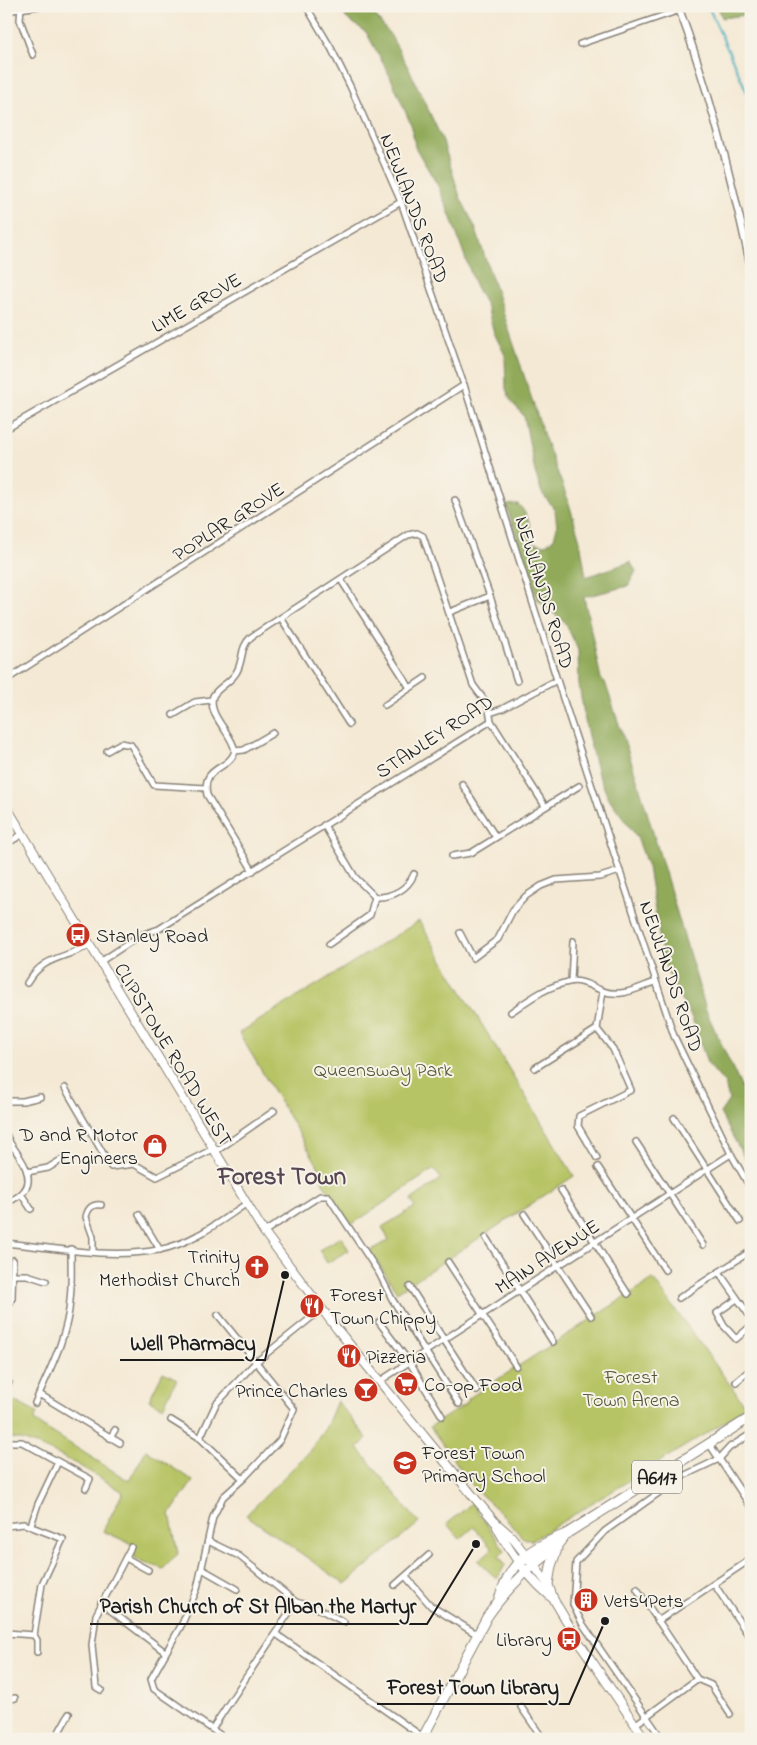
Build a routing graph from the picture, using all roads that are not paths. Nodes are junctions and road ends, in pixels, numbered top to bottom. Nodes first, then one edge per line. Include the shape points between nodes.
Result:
1 (39, 6) edge
2 (306, 6) edge
3 (20, 7) edge
4 (679, 8) edge
5 (6, 11) edge
6 (580, 44) dead end
7 (33, 55) dead end
8 (401, 202) junction
9 (751, 268) edge
10 (464, 385) junction
11 (6, 429) edge
12 (455, 500) dead end
13 (341, 580) junction
14 (490, 596) junction
15 (450, 612) junction
16 (281, 618) junction
17 (425, 678) dead end
18 (6, 680) edge
19 (557, 680) junction
20 (517, 681) dead end
21 (410, 688) junction
22 (211, 700) junction
23 (385, 705) dead end
24 (490, 713) junction
25 (174, 715) dead end
26 (491, 721) junction
27 (349, 724) dead end
28 (272, 733) dead end
29 (107, 751) dead end
30 (235, 751) junction
31 (462, 784) dead end
32 (580, 786) dead end
33 (206, 788) junction
34 (6, 806) edge
35 (545, 806) junction
36 (324, 825) junction
37 (23, 834) junction
38 (495, 836) junction
39 (6, 844) edge
40 (452, 856) dead end
41 (252, 871) junction
42 (620, 871) junction
43 (414, 874) dead end
44 (375, 897) junction
45 (460, 933) dead end
46 (573, 941) dead end
47 (89, 944) junction
48 (329, 944) dead end
49 (100, 962) junction
50 (571, 981) junction
51 (655, 982) junction
52 (27, 983) dead end
53 (603, 991) junction
54 (511, 1012) dead end
55 (597, 1029) junction
56 (535, 1068) dead end
57 (65, 1088) dead end
58 (40, 1097) dead end
59 (6, 1101) edge
60 (274, 1111) dead end
61 (674, 1118) dead end
62 (6, 1134) edge
63 (636, 1142) dead end
64 (8, 1144) edge
65 (214, 1150) junction
66 (731, 1154) junction
67 (66, 1157) dead end
68 (597, 1158) dead end
69 (598, 1167) dead end
70 (707, 1170) junction
71 (27, 1172) junction
72 (751, 1189) edge
73 (561, 1190) dead end
74 (21, 1194) junction
75 (670, 1194) junction
76 (6, 1203) edge
77 (246, 1204) junction
78 (101, 1205) dead end
79 (31, 1210) dead end
80 (139, 1214) dead end
81 (524, 1214) dead end
82 (632, 1219) junction
83 (740, 1221) dead end
84 (264, 1232) junction
85 (486, 1238) dead end
86 (6, 1243) edge
87 (595, 1243) junction
88 (702, 1246) dead end
89 (71, 1250) junction
90 (160, 1250) junction
91 (92, 1251) junction
92 (751, 1251) edge
93 (13, 1260) dead end
94 (448, 1262) dead end
95 (558, 1267) junction
96 (664, 1270) dead end
97 (719, 1272) junction
98 (13, 1275) junction
99 (46, 1281) dead end
100 (410, 1287) dead end
101 (520, 1291) junction
102 (628, 1294) dead end
103 (9, 1298) edge
104 (679, 1298) dead end
105 (737, 1300) junction
106 (322, 1309) junction
107 (6, 1312) edge
108 (218, 1315) dead end
109 (484, 1315) junction
110 (591, 1316) dead end
111 (751, 1318) edge
112 (380, 1322) dead end
113 (751, 1326) edge
114 (445, 1341) junction
115 (553, 1342) dead end
116 (427, 1352) junction
117 (256, 1362) junction
118 (410, 1364) junction
119 (516, 1366) dead end
120 (751, 1369) edge
121 (380, 1381) junction
122 (736, 1382) dead end
123 (477, 1391) dead end
124 (39, 1394) junction
125 (35, 1403) dead end
126 (459, 1404) dead end
127 (442, 1416) dead end
128 (751, 1417) edge
129 (171, 1420) dead end
130 (115, 1430) dead end
131 (751, 1434) edge
132 (110, 1438) junction
133 (200, 1438) junction
134 (6, 1442) edge
135 (120, 1443) dead end
136 (710, 1445) junction
137 (719, 1460) junction
138 (58, 1462) junction
139 (243, 1480) junction
140 (86, 1488) dead end
141 (751, 1507) edge
142 (31, 1525) junction
143 (6, 1526) edge
144 (566, 1534) junction
145 (208, 1541) junction
146 (560, 1542) junction
147 (131, 1547) dead end
148 (429, 1555) dead end
149 (126, 1558) junction
150 (751, 1560) edge
151 (527, 1562) junction
152 (148, 1570) dead end
153 (202, 1570) junction
154 (406, 1577) junction
155 (548, 1584) junction
156 (714, 1584) junction
157 (395, 1586) dead end
158 (237, 1589) dead end
159 (636, 1589) dead end
160 (498, 1600) junction
161 (554, 1600) junction
162 (296, 1602) junction
163 (101, 1604) junction
164 (658, 1621) junction
165 (344, 1622) dead end
166 (6, 1634) edge
167 (276, 1634) junction
168 (34, 1635) junction
169 (478, 1636) junction
170 (751, 1638) edge
171 (37, 1652) dead end
172 (165, 1652) junction
173 (697, 1679) junction
174 (101, 1690) dead end
175 (15, 1698) dead end
176 (7, 1701) edge
177 (521, 1707) dead end
178 (69, 1714) dead end
179 (730, 1714) dead end
180 (647, 1715) junction
181 (636, 1724) junction
182 (212, 1729) junction
183 (423, 1738) edge
184 (542, 1738) edge
185 (55, 1739) edge
186 (226, 1739) edge
187 (644, 1739) edge
188 (662, 1739) edge

1 - 3 street
2 - 8 street, NEWLANDS ROAD via 350,86
3 - 5 street
3 - 7 street via 20,20
4 - 6 street
4 - 9 street via 725,156
8 - 10 street, NEWLANDS ROAD
8 - 11 street, LIME GROVE
10 - 18 street, POPLAR GROVE
10 - 19 street, NEWLANDS ROAD
12 - 14 street
13 - 15 street via 408,535 417,534 422,536
13 - 16 street
13 - 21 street
14 - 15 street
14 - 20 street
15 - 24 street via 473,685
16 - 22 street via 244,642 237,671
16 - 27 street
17 - 21 street
19 - 24 street, STANLEY ROAD
19 - 42 street, NEWLANDS ROAD
21 - 23 street
22 - 25 street via 195,702
22 - 30 street
24 - 26 street, STANLEY ROAD
26 - 35 street
26 - 36 street, STANLEY ROAD
28 - 30 street via 244,750
29 - 33 street via 121,743 131,745 154,785
30 - 33 street via 231,759 210,775
31 - 38 street
32 - 35 street
33 - 41 street
34 - 37 main road, CLIPSTONE ROAD WEST
35 - 38 street
36 - 41 street, STANLEY ROAD
36 - 44 street via 355,877
37 - 39 street
37 - 47 main road, CLIPSTONE ROAD WEST
38 - 40 street via 472,853
41 - 49 street, STANLEY ROAD
42 - 45 street via 600,877 556,880 541,886 513,910 498,939 474,958
42 - 51 street, NEWLANDS ROAD
43 - 44 street via 404,888 384,897
44 - 48 street via 370,915
46 - 50 street
47 - 49 main road, CLIPSTONE ROAD WEST
47 - 52 street via 34,971
49 - 65 main road, CLIPSTONE ROAD WEST
50 - 53 street via 593,985
50 - 54 street via 544,990
51 - 53 street via 624,994
51 - 66 street, NEWLANDS ROAD via 674,1036
53 - 55 street
55 - 56 street
55 - 68 street via 613,1049 631,1090 579,1116 578,1126
57 - 65 street via 111,1167 134,1164 157,1177
58 - 59 street
60 - 65 street
61 - 70 street
62 - 64 street
63 - 75 street
64 - 71 street
65 - 77 main road, CLIPSTONE ROAD WEST
66 - 70 street, MAIN AVENUE
66 - 72 street, NEWLANDS ROAD
67 - 71 street via 48,1168
69 - 82 street
70 - 75 street, MAIN AVENUE
70 - 83 street
71 - 74 street via 28,1184
73 - 87 street
74 - 76 street
74 - 79 street
75 - 82 street, MAIN AVENUE
75 - 88 street
77 - 84 main road, CLIPSTONE ROAD WEST
77 - 90 street via 200,1234
78 - 91 street via 95,1204 86,1217 92,1232
80 - 90 street
81 - 95 street
82 - 87 street, MAIN AVENUE
82 - 96 street
84 - 106 main road, CLIPSTONE ROAD WEST
84 - 116 street via 320,1196 328,1196
85 - 101 street
86 - 89 street
87 - 95 street, MAIN AVENUE
87 - 102 street
89 - 91 street
89 - 124 street via 66,1324
90 - 91 street via 130,1253
92 - 97 street
93 - 98 street
94 - 109 street
95 - 101 street, MAIN AVENUE
95 - 110 street
97 - 104 street
97 - 105 street
98 - 99 street via 27,1275
98 - 103 street
100 - 114 street
101 - 109 street, MAIN AVENUE
101 - 115 street
103 - 107 street
105 - 111 street
105 - 113 street via 717,1313 736,1339
106 - 117 street
106 - 121 main road, CLIPSTONE ROAD WEST
108 - 117 street
109 - 114 street, MAIN AVENUE
109 - 119 street
112 - 118 street
114 - 116 street, MAIN AVENUE
114 - 123 street
116 - 118 street, MAIN AVENUE
116 - 126 street
117 - 133 street via 216,1404
117 - 139 street via 294,1409 280,1440
118 - 121 street, MAIN AVENUE
118 - 127 street
120 - 122 street
121 - 151 main road, CLIPSTONE ROAD WEST via 495,1522 505,1542
124 - 125 street
124 - 132 street
128 - 136 main road, A6117
129 - 133 street
130 - 132 street
131 - 137 street via 730,1446
132 - 135 street
133 - 139 street
134 - 138 street via 22,1442
136 - 137 street
136 - 144 main road, A6117
137 - 141 street
137 - 180 street via 682,1477 605,1531 576,1562 573,1605 582,1623
138 - 140 street via 90,1480
138 - 142 street
139 - 145 street via 223,1497 213,1517
142 - 143 street
142 - 168 street via 63,1540 42,1584
144 - 146 main road, A6117
144 - 151 main road, A6117 via 541,1544
145 - 153 street
145 - 162 street via 239,1556
146 - 151 main road, A6117
146 - 155 main road
147 - 149 street
148 - 154 street
149 - 152 street
149 - 163 street
150 - 156 street
151 - 155 main road, CLIPSTONE ROAD WEST
151 - 160 main road, A6117
151 - 160 main road, A6117 via 505,1580
151 - 161 main road, CLIPSTONE ROAD WEST via 538,1586
153 - 158 street
153 - 172 street via 182,1624
154 - 157 street
154 - 169 street via 431,1606
155 - 161 main road, CLIPSTONE ROAD WEST
156 - 164 street
156 - 170 street
159 - 164 street
160 - 169 main road, A6117
161 - 181 main road, CLIPSTONE ROAD WEST
162 - 165 street
162 - 167 street
163 - 172 street
163 - 174 street via 96,1615 92,1645 96,1687
164 - 173 street
166 - 168 street
167 - 182 street
167 - 183 street
168 - 171 street
169 - 183 main road, A6117
172 - 182 street via 151,1679 154,1690
173 - 179 street via 711,1684
173 - 180 street
175 - 176 street
177 - 184 street
178 - 185 street
180 - 181 street
180 - 188 street
181 - 187 main road, CLIPSTONE ROAD WEST
182 - 186 street

